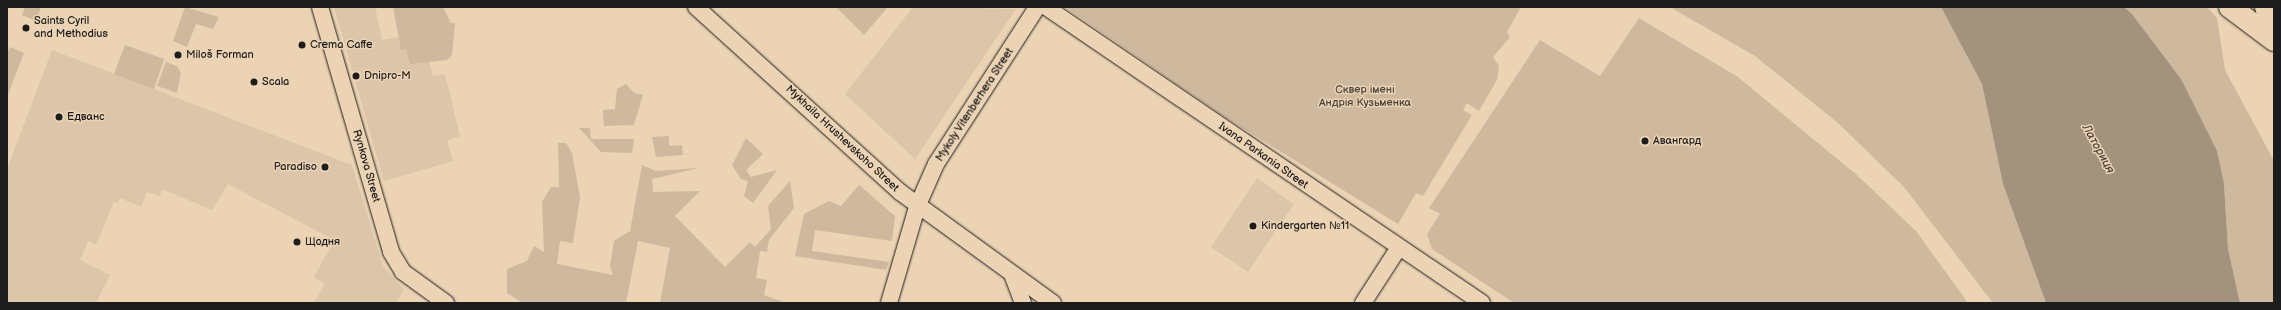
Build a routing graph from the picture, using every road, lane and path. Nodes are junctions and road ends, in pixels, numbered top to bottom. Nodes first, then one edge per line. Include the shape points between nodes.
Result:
1 (320, 7) edge
2 (696, 7) edge
3 (1038, 7) edge
4 (1046, 7) edge
5 (2230, 7) edge
6 (2266, 7) edge
7 (2274, 34) edge
8 (2274, 40) edge
9 (917, 207) junction
10 (1398, 249) junction
11 (1013, 277) junction
12 (446, 303) edge
13 (889, 303) edge
14 (1023, 303) edge
15 (1053, 303) edge
16 (1363, 303) edge
17 (1482, 303) edge

1 - 12 street, Rynkova Street via 391,252 403,272
2 - 9 street, Mykhaila Hrushevskoho Street via 862,161
3 - 9 street, Mykoly Vitenberhera Street via 936,164
4 - 10 street, Ivana Parkania Street
5 - 8 main road
6 - 7 main road
9 - 11 street, Mykhaila Hrushevskoho Street
9 - 13 street, Mykoly Vitenberhera Street
10 - 16 street
10 - 17 street, Ivana Parkania Street
11 - 14 street
11 - 15 street, Mykhaila Hrushevskoho Street

